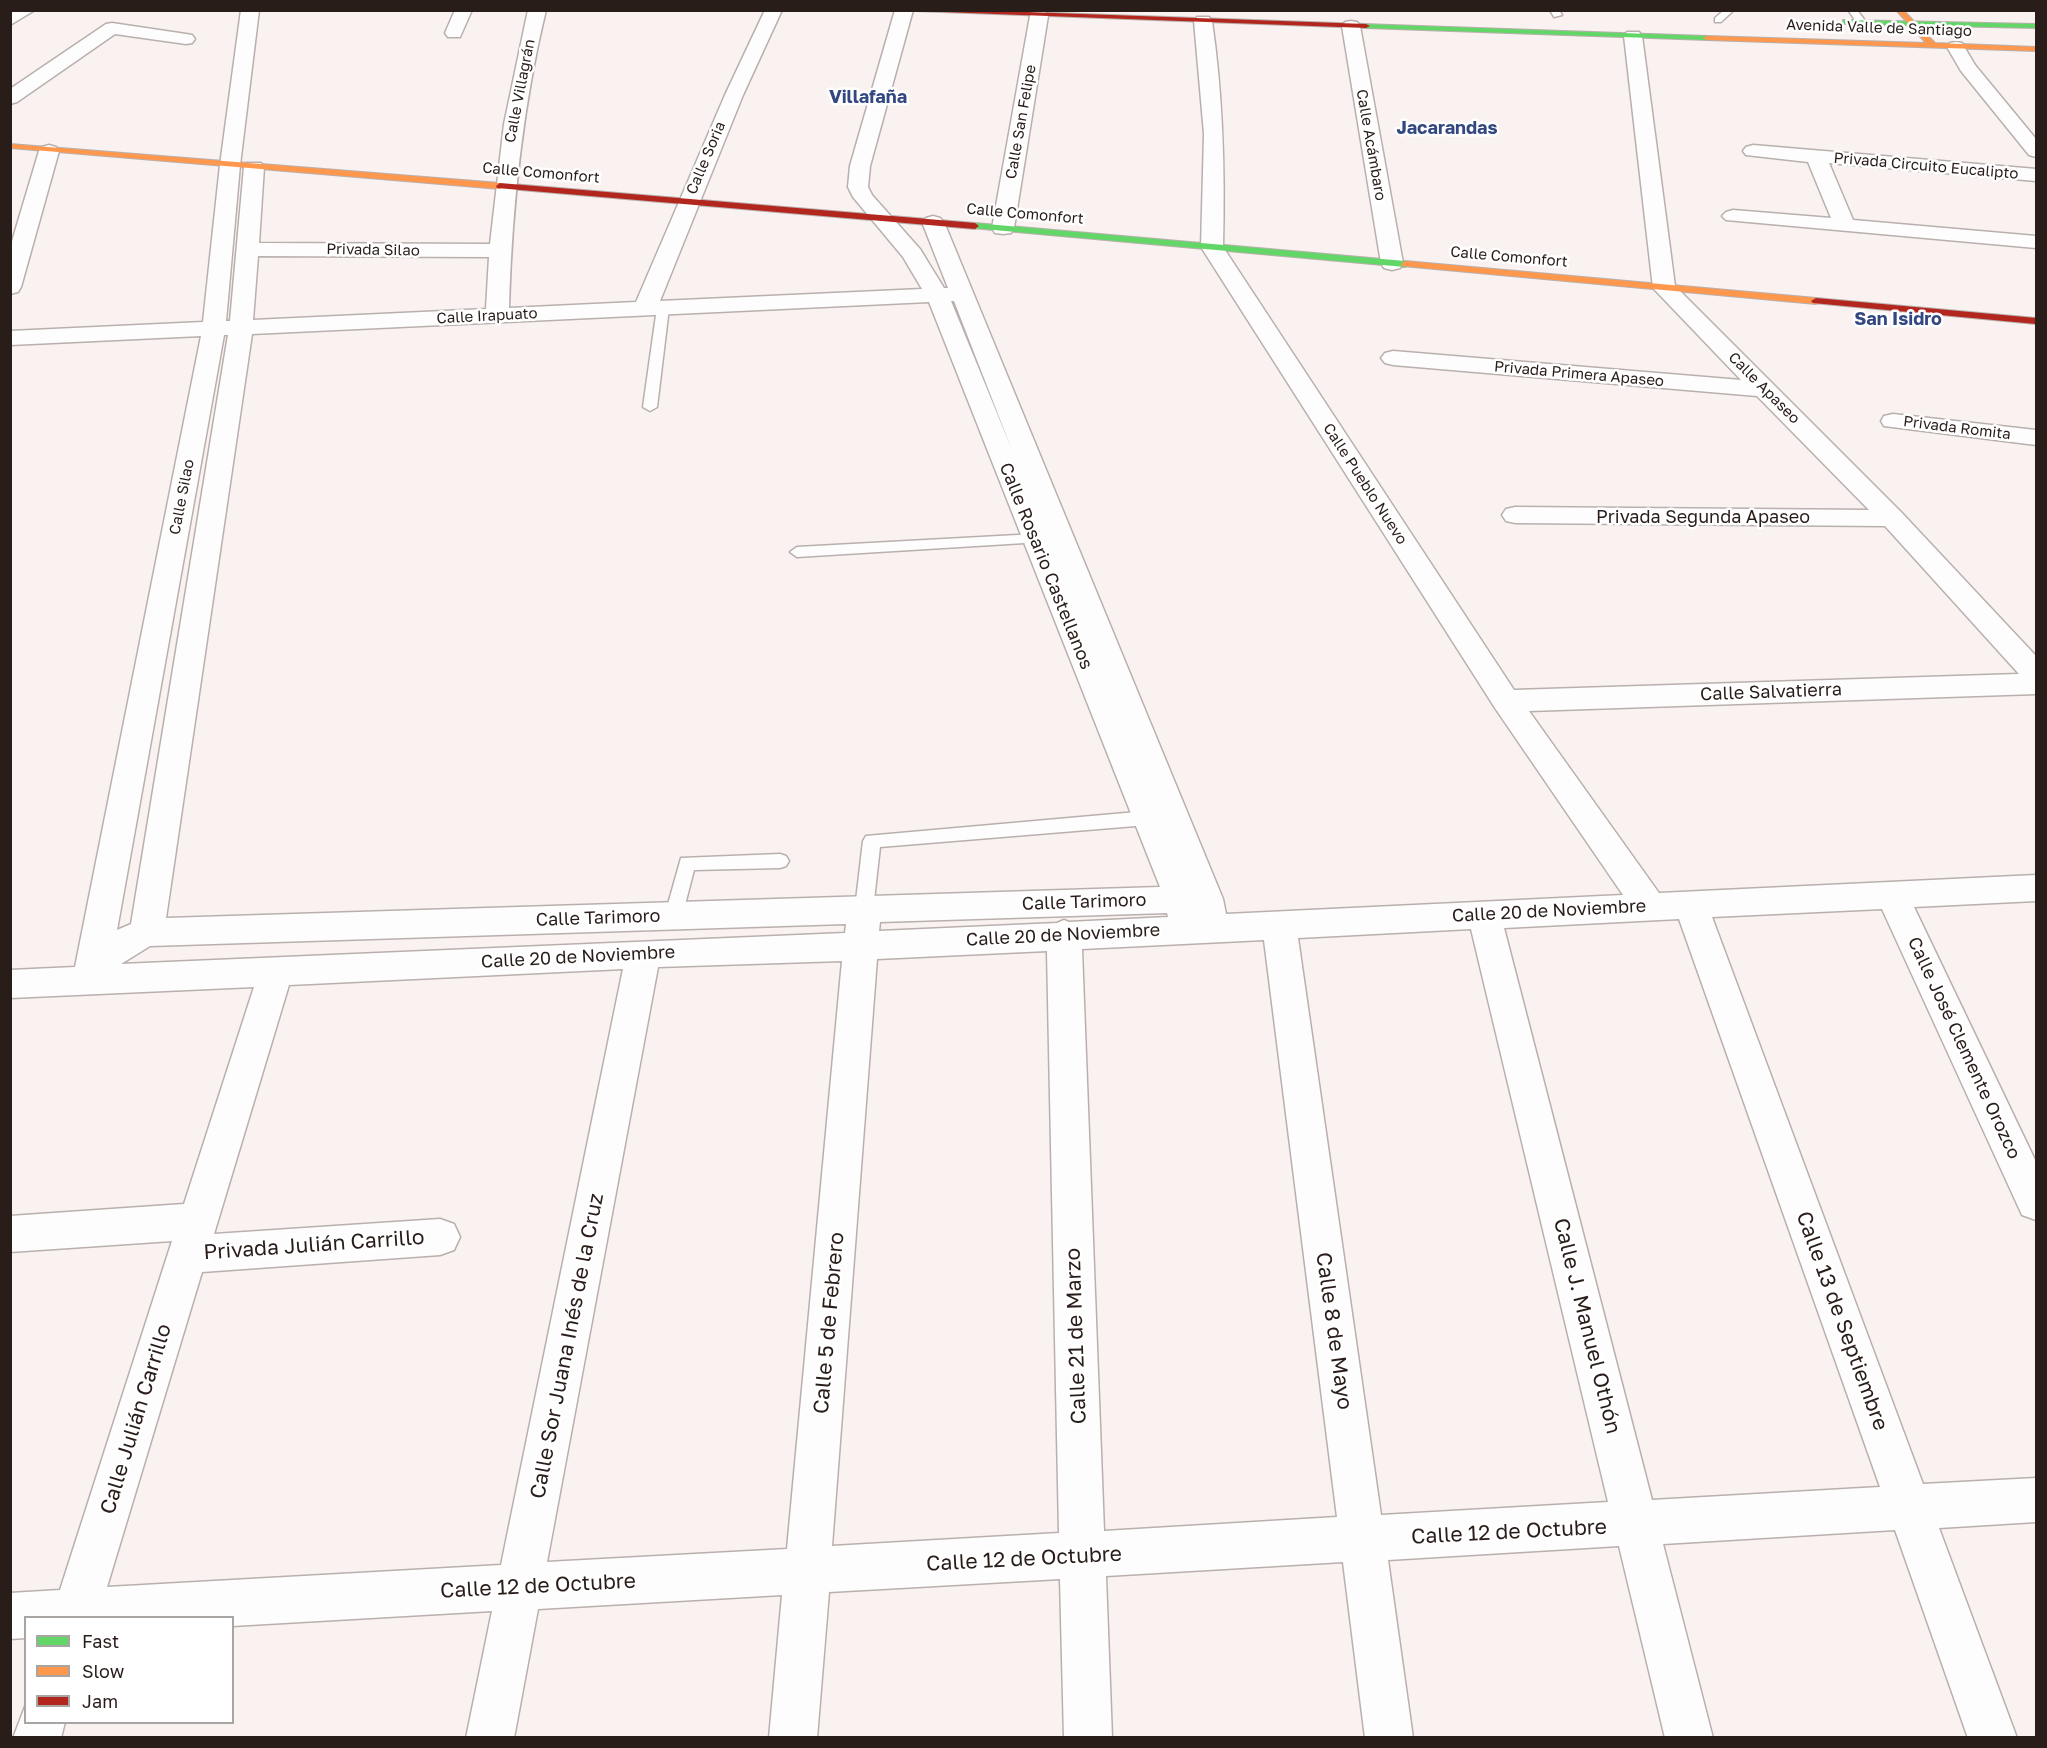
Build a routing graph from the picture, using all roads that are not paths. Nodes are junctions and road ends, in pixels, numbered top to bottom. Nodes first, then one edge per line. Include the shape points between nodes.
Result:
1 (27, 10) edge
2 (250, 10) edge
3 (464, 10) edge
4 (537, 10) edge
5 (774, 10) edge
6 (892, 10) edge
7 (1730, 10) edge
8 (1852, 10) edge
9 (1899, 10) edge
10 (1925, 10) edge
11 (904, 11) edge
12 (1039, 16) junction
13 (10, 20) edge
14 (1712, 20) joint
15 (1203, 21) junction
16 (1741, 21) dead end
17 (1835, 22) dead end
18 (1861, 22) junction
19 (1910, 22) junction
20 (1935, 22) junction
21 (1351, 26) junction
22 (2037, 26) edge
23 (454, 33) dead end
24 (1633, 36) junction
25 (186, 39) dead end
26 (1933, 46) junction
27 (1956, 47) junction
28 (2037, 49) edge
29 (1967, 67) junction
30 (10, 98) edge
31 (10, 146) edge
32 (49, 151) junction
33 (1753, 151) dead end
34 (2037, 151) edge
35 (1816, 156) junction
36 (242, 166) junction
37 (2037, 175) edge
38 (504, 187) junction
39 (688, 201) junction
40 (1733, 216) dead end
41 (879, 217) junction
42 (933, 222) junction
43 (1845, 226) junction
44 (1003, 228) junction
45 (2037, 242) edge
46 (1212, 247) junction
47 (247, 249) junction
48 (499, 251) junction
49 (1392, 263) junction
50 (10, 287) edge
51 (1664, 288) junction
52 (950, 295) junction
53 (654, 309) junction
54 (497, 316) junction
55 (2037, 321) edge
56 (241, 328) junction
57 (214, 329) junction
58 (10, 338) edge
59 (1393, 358) dead end
60 (1765, 389) junction
61 (650, 407) dead end
62 (1893, 421) dead end
63 (2028, 437) edge
64 (2037, 461) edge
65 (1515, 515) dead end
66 (1892, 518) junction
67 (1036, 539) junction
68 (797, 552) dead end
69 (2037, 674) edge
70 (2037, 684) edge
71 (1506, 701) junction
72 (1148, 818) junction
73 (780, 861) dead end
74 (2037, 888) edge
75 (1892, 895) junction
76 (1691, 904) junction
77 (1650, 907) junction
78 (1197, 914) junction
79 (674, 915) junction
80 (1484, 915) junction
81 (1279, 924) junction
82 (863, 928) junction
83 (147, 932) junction
84 (1064, 934) junction
85 (643, 954) junction
86 (276, 972) junction
87 (90, 980) junction
88 (10, 984) edge
89 (2037, 1202) edge
90 (10, 1234) edge
91 (440, 1237) dead end
92 (193, 1238) junction
93 (2037, 1500) edge
94 (1910, 1509) junction
95 (1636, 1525) junction
96 (1362, 1540) junction
97 (1083, 1556) junction
98 (807, 1571) junction
99 (519, 1587) junction
100 (75, 1615) edge
101 (10, 1616) edge
102 (490, 1737) edge
103 (793, 1737) edge
104 (1088, 1737) edge
105 (1389, 1737) edge
106 (1689, 1737) edge
107 (1993, 1737) edge

1 - 13 street
2 - 36 street, Calle Silao
3 - 23 street
4 - 38 street, Calle Villagrán via 513,116
5 - 39 street, Calle Soria
6 - 11 street, Avenida Valle de Santiago
7 - 14 lane
8 - 18 lane
9 - 19 street
10 - 20 street
11 - 12 street, Avenida Valle de Santiago
11 - 41 street, Calle Rosario Castellanos via 857,176 863,197
12 - 15 street, Avenida Valle de Santiago
12 - 44 street, Calle San Felipe
14 - 16 street
15 - 21 street, Avenida Valle de Santiago
15 - 46 street via 1215,122
17 - 18 street, Avenida Valle de Santiago
18 - 19 street, Avenida Valle de Santiago
19 - 20 street, Avenida Valle de Santiago
19 - 26 street
20 - 22 street, Avenida Valle de Santiago
20 - 27 street
21 - 24 street, Avenida Valle de Santiago
21 - 49 street, Calle Acámbaro
24 - 26 street, Avenida Valle de Santiago
24 - 51 street
25 - 30 street via 112,28
26 - 27 street, Avenida Valle de Santiago
26 - 29 street
27 - 28 street, Avenida Valle de Santiago
27 - 29 street
29 - 34 street
31 - 32 street, Calle Comonfort
32 - 36 street, Calle Comonfort
32 - 50 street
33 - 35 street, Privada Circuito Eucalipto
35 - 37 street, Privada Circuito Eucalipto
35 - 43 street, Privada Circuito Eucalipto
36 - 38 street, Calle Comonfort
36 - 47 street, Calle Silao
36 - 57 street, Calle Silao
38 - 39 street, Calle Comonfort
38 - 48 street, Calle Villagrán
39 - 41 street, Calle Comonfort
39 - 53 street, Calle Soria
40 - 43 street
41 - 42 street, Calle Comonfort
41 - 52 street, Calle Rosario Castellanos
42 - 44 street, Calle Comonfort
42 - 52 street, Calle Rosario Castellanos
43 - 45 street
44 - 46 street, Calle Comonfort
46 - 49 street, Calle Comonfort
46 - 71 street, Calle Pueblo Nuevo
47 - 48 street, Privada Silao
47 - 56 street, Calle Silao
48 - 54 street, Calle Villagrán
49 - 51 street, Calle Comonfort
51 - 55 street, Calle Comonfort
51 - 60 street, Calle Apaseo
52 - 53 street, Calle Irapuato
52 - 67 street, Calle Rosario Castellanos
52 - 78 street, Calle Rosario Castellanos
53 - 54 street, Calle Irapuato
53 - 61 lane
54 - 56 street, Calle Irapuato
56 - 57 street, Calle Irapuato
56 - 83 street, Calle Silao
57 - 58 street, Calle Irapuato
57 - 87 street, Calle Silao
59 - 60 street, Privada Primera Apaseo
60 - 66 street, Calle Apaseo
62 - 63 street, Privada Romita
63 - 64 street, Privada Romita
65 - 66 street, Privada Segunda Apaseo
66 - 69 street, Calle Apaseo
67 - 68 lane
67 - 72 street, Calle Rosario Castellanos
70 - 71 street, Calle Salvatierra
71 - 77 street, Calle Pueblo Nuevo
72 - 78 street, Calle Rosario Castellanos
72 - 82 lane via 872,841
73 - 79 lane via 687,862
74 - 75 street, Calle 20 de Noviembre
75 - 76 street, Calle 20 de Noviembre
75 - 89 street, Calle José Clemente Orozco
76 - 77 street, Calle 20 de Noviembre
76 - 94 street, Calle 13 de Septiembre
77 - 80 street, Calle 20 de Noviembre
78 - 81 street, Calle 20 de Noviembre
78 - 82 street, Calle Tarimoro
78 - 84 street, Calle 20 de Noviembre
79 - 82 street, Calle Tarimoro
79 - 83 street, Calle Tarimoro
80 - 81 street, Calle 20 de Noviembre
80 - 95 street, Calle J. Manuel Othón
81 - 96 street, Calle 8 de Mayo
82 - 84 street, Calle 20 de Noviembre
82 - 85 street, Calle 20 de Noviembre
82 - 98 street, Calle 5 de Febrero
83 - 87 street, Calle Tarimoro via 105,956
84 - 97 street, Calle 21 de Marzo
85 - 86 street, Calle 20 de Noviembre
85 - 99 street, Calle Sor Juana Inés de la Cruz
86 - 87 street, Calle 20 de Noviembre
86 - 92 street, Calle Julián Carrillo
87 - 88 street
90 - 92 street
91 - 92 street, Privada Julián Carrillo
92 - 100 street, Calle Julián Carrillo
93 - 94 street, Calle 12 de Octubre
94 - 95 street, Calle 12 de Octubre
94 - 107 street, Calle 13 de Septiembre
95 - 96 street, Calle 12 de Octubre
95 - 106 street, Calle J. Manuel Othón
96 - 97 street, Calle 12 de Octubre
96 - 105 street, Calle 8 de Mayo
97 - 98 street, Calle 12 de Octubre
97 - 104 street, Calle 21 de Marzo
98 - 99 street, Calle 12 de Octubre
98 - 103 street, Calle 5 de Febrero
99 - 100 street, Calle 12 de Octubre
99 - 102 street, Calle Sor Juana Inés de la Cruz
100 - 101 street, Calle 12 de Octubre

